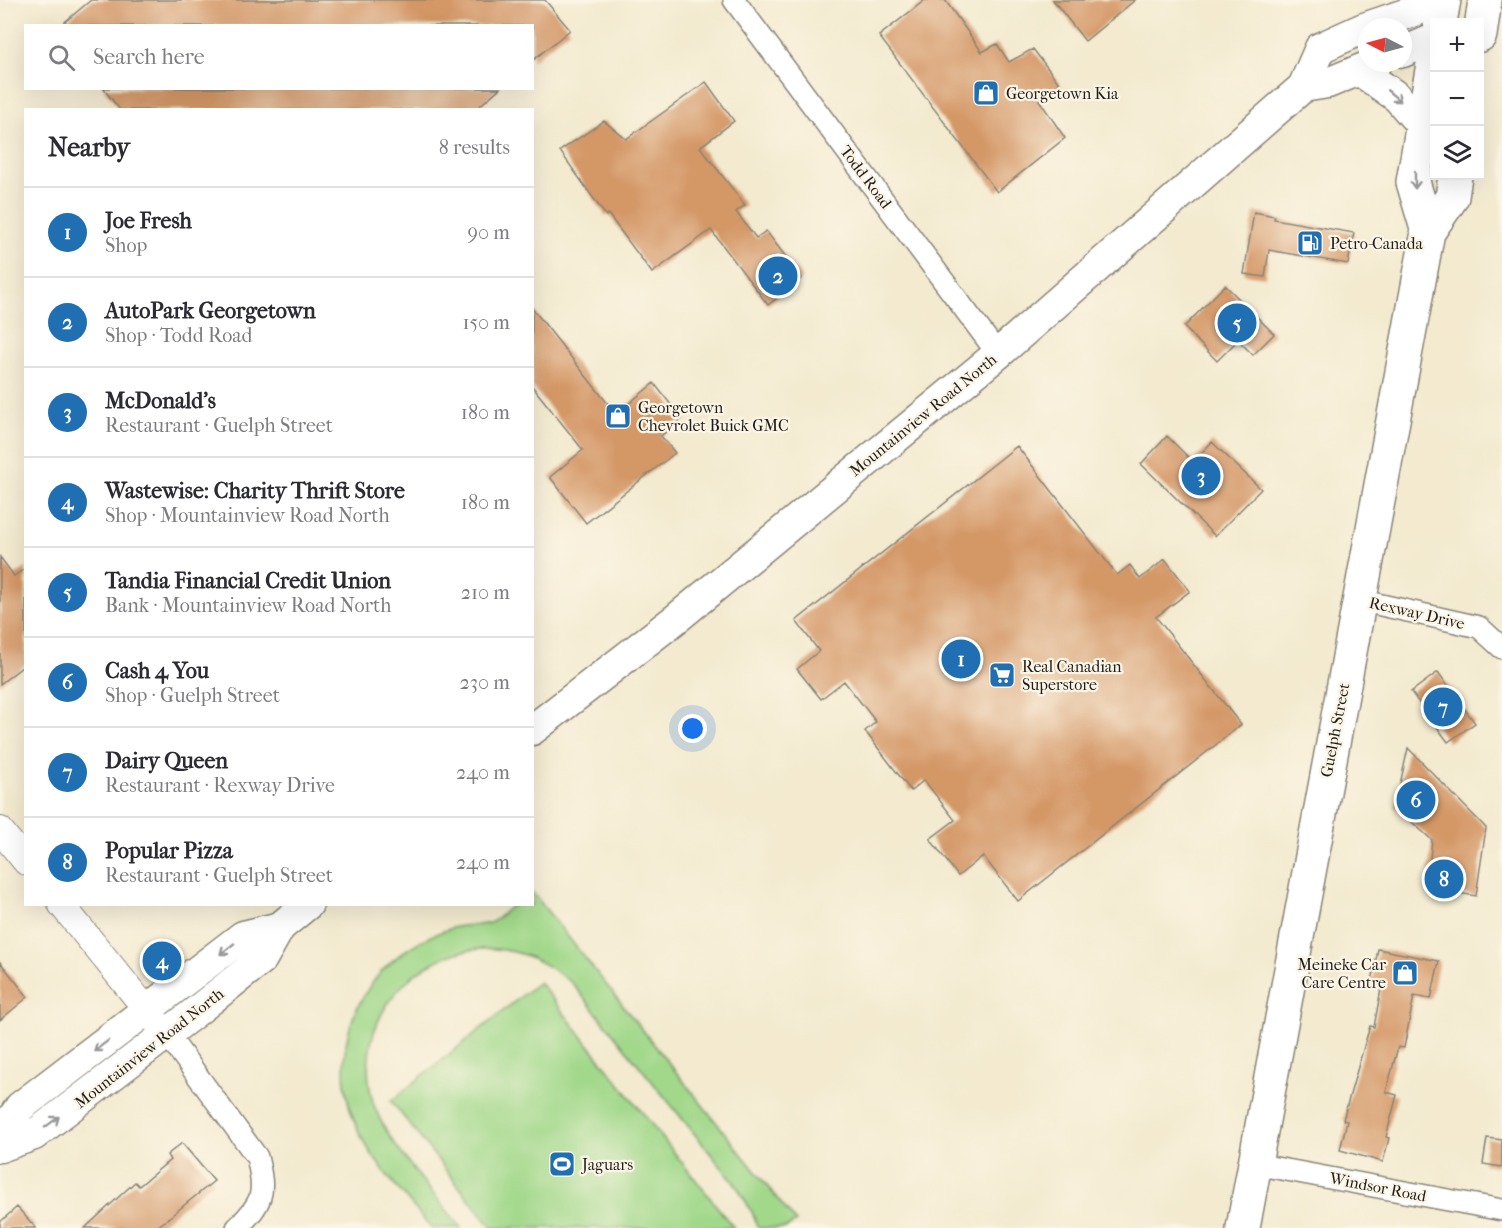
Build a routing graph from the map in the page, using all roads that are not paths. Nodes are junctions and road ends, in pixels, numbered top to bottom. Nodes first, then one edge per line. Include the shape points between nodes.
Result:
1 (734, 0) edge
2 (1437, 0) edge
3 (1444, 0) edge
4 (1441, 18) edge
5 (1430, 41) edge
6 (1412, 48) edge
7 (1358, 71) edge
8 (1373, 72) edge
9 (1432, 72) edge
10 (1303, 87) junction
11 (1423, 127) junction
12 (1454, 180) edge
13 (1428, 232) junction
14 (998, 354) junction
15 (1359, 600) junction
16 (1502, 648) edge
17 (534, 728) edge
18 (0, 830) edge
19 (24, 860) edge
20 (62, 906) edge
21 (305, 906) edge
22 (279, 927) junction
23 (147, 1010) junction
24 (167, 1035) junction
25 (0, 1137) edge
26 (0, 1147) edge
27 (1254, 1164) junction
28 (1502, 1210) edge
29 (237, 1228) edge
30 (1243, 1228) edge

1 - 14 street, Todd Road
2 - 10 main road, Mountainview Road North via 1320,48
3 - 4 main road
5 - 6 main road
7 - 10 main road, Mountainview Road North via 1328,83
8 -> 11 main road
9 - 11 main road, Guelph Street
10 - 14 main road, Mountainview Road North
11 -> 13 main road, Guelph Street via 1413,182
12 - 13 main road, Guelph Street via 1452,197
13 - 15 main road, Guelph Street
14 - 17 main road, Mountainview Road North via 685,611
15 - 16 street, Rexway Drive via 1479,627
15 - 27 main road, Guelph Street
18 - 19 street
20 - 23 street
21 - 22 main road, Mountainview Road North
22 -> 23 main road, Mountainview Road North via 243,936
22 - 24 main road, Mountainview Road North via 262,959
23 - 24 street
23 -> 25 main road, Mountainview Road North via 20,1107
26 -> 24 main road, Mountainview Road North via 34,1135
24 - 29 street via 257,1157 263,1180 261,1195 255,1210
27 - 28 street, Windsor Road
27 - 30 main road, Guelph Street

